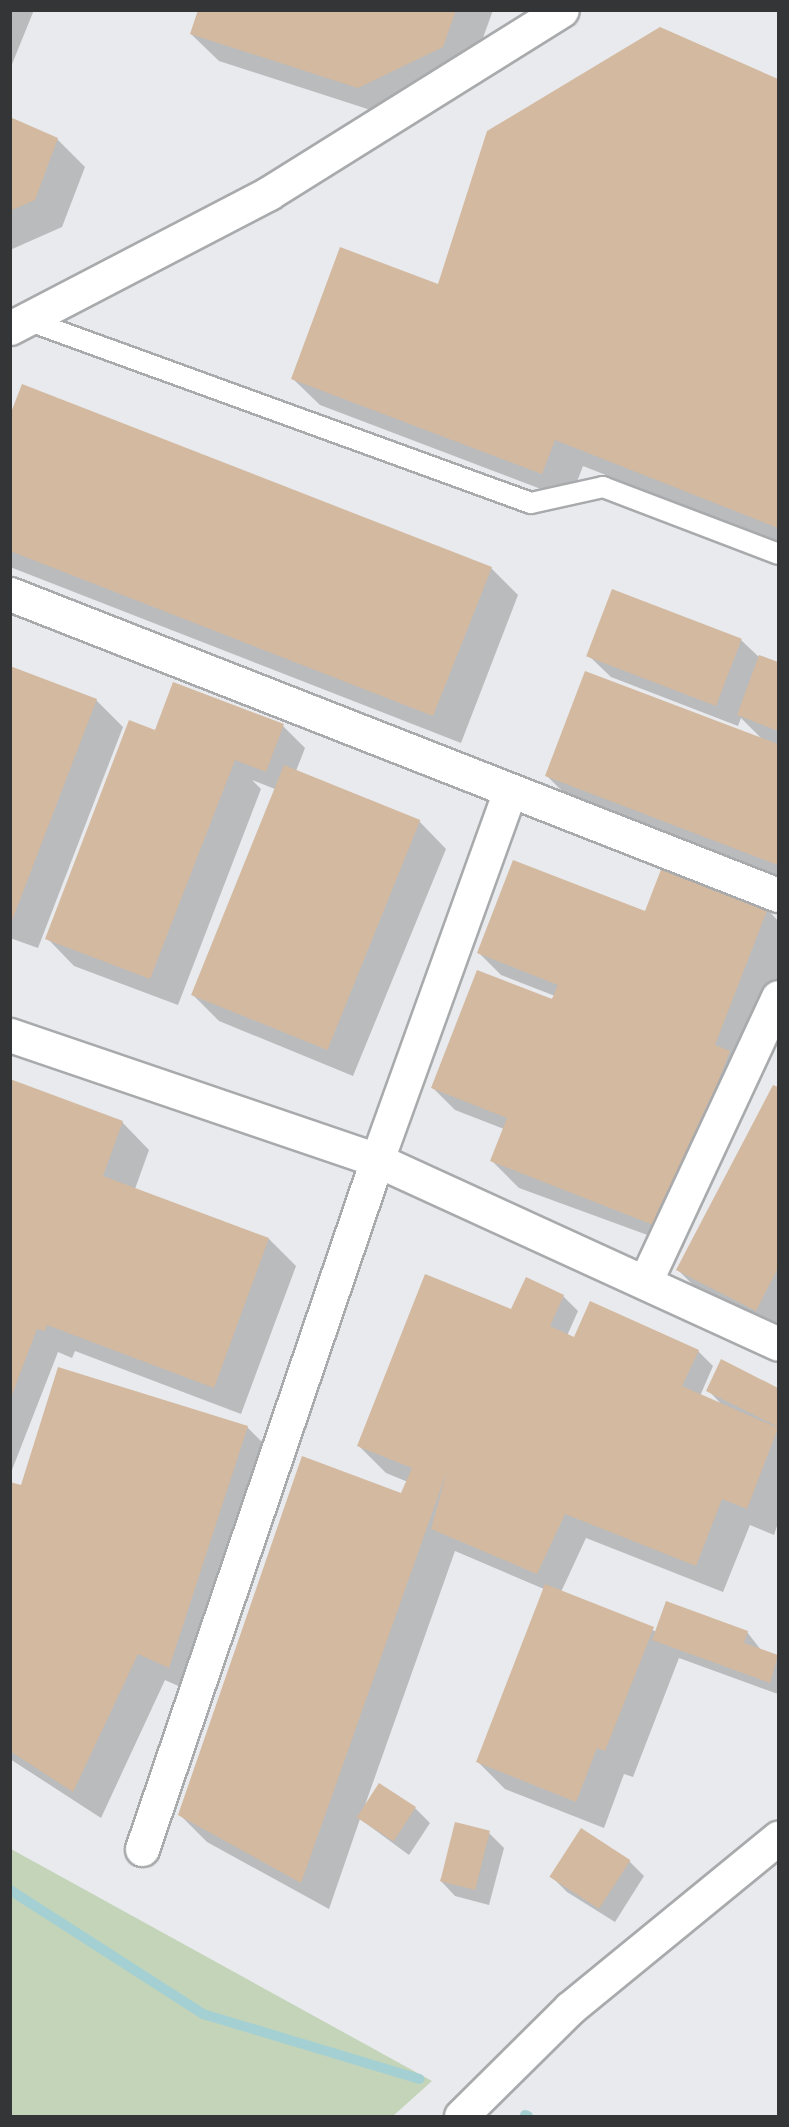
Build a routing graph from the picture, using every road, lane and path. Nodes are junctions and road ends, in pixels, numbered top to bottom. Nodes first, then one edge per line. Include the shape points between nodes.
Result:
1 (562, 10) edge
2 (19, 324) edge
3 (778, 555) edge
4 (10, 594) edge
5 (510, 791) junction
6 (778, 895) edge
7 (778, 998) edge
8 (10, 1035) edge
9 (377, 1160) junction
10 (646, 1280) junction
11 (778, 1344) edge
12 (778, 1838) edge
13 (142, 1849) dead end
14 (461, 2116) edge

1 - 2 street via 269,193
2 - 3 lane via 531,504 603,487
4 - 5 street
5 - 6 street
5 - 9 street
7 - 10 street
8 - 9 street
9 - 10 street
9 - 13 street
10 - 11 street
12 - 14 street via 570,2008

